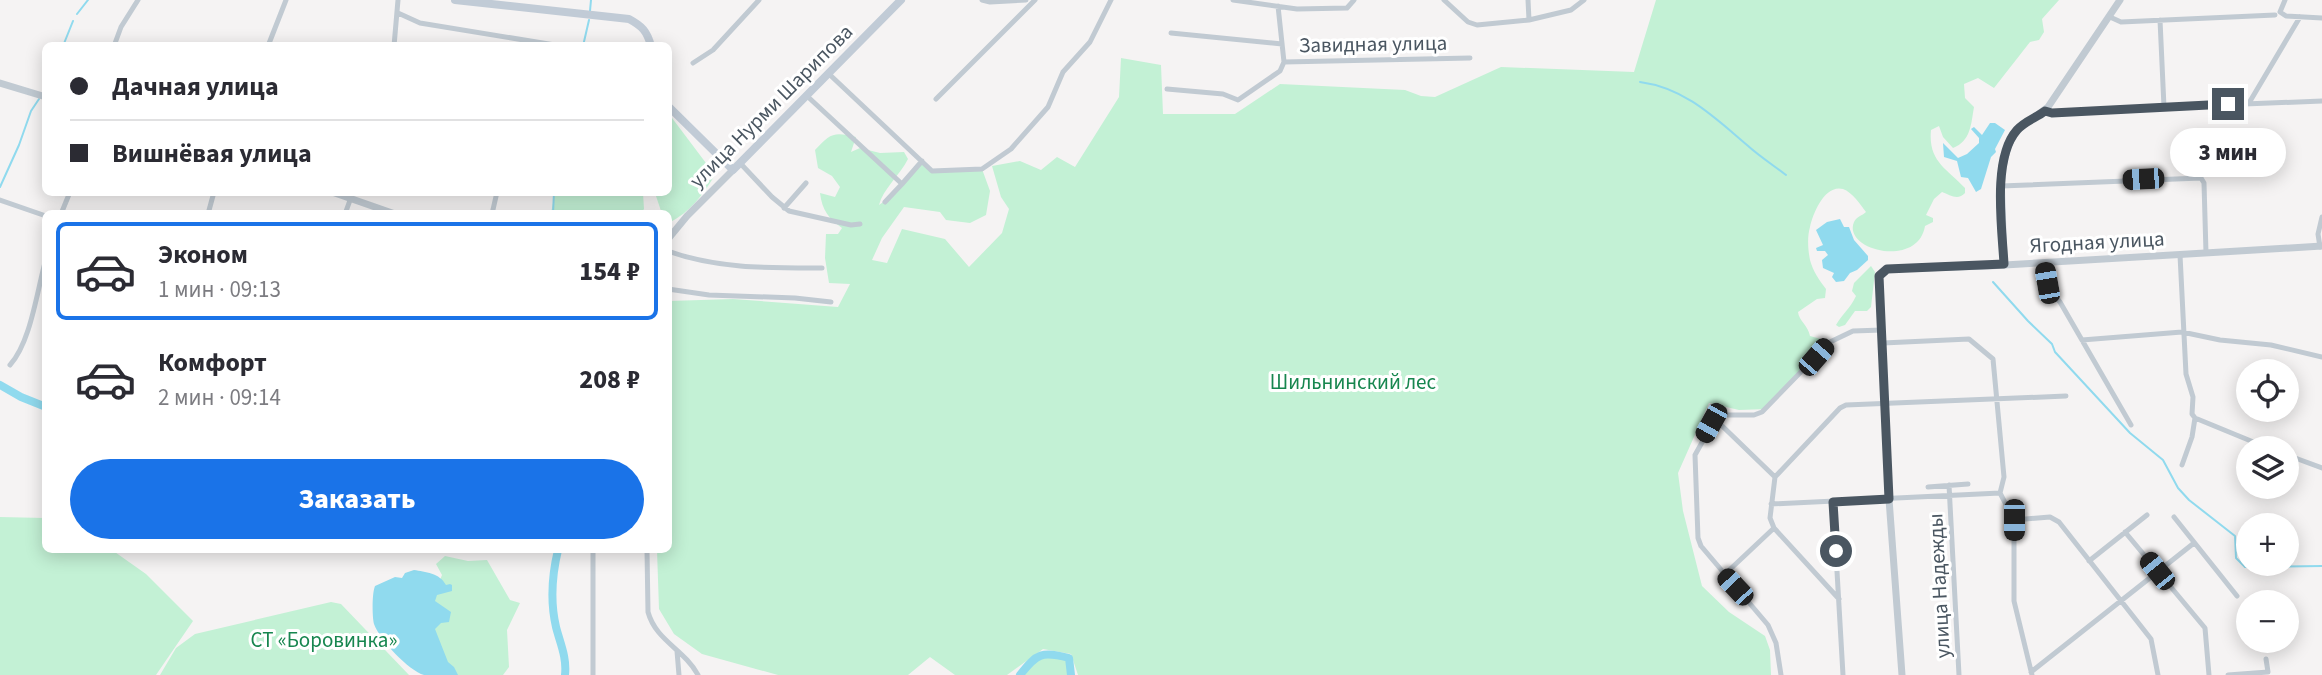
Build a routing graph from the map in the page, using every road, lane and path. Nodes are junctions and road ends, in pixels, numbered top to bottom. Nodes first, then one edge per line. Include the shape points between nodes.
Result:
1 (138, 0) edge
2 (286, 0) edge
3 (398, 0) edge
4 (455, 0) edge
5 (759, 0) edge
6 (901, 0) edge
7 (980, 0) edge
8 (1025, 0) edge
9 (1035, 0) edge
10 (1111, 0) edge
11 (1233, 0) edge
12 (1354, 0) edge
13 (1444, 0) edge
14 (1528, 0) edge
15 (1584, 0) edge
16 (2120, 0) edge
17 (2285, 0) edge
18 (1278, 6) junction
19 (398, 13) junction
20 (1021, 13) junction
21 (2275, 15) dead end
22 (2110, 17) junction
23 (2300, 17) junction
24 (2322, 18) edge
25 (1529, 20) junction
26 (2160, 20) junction
27 (1171, 33) dead end
28 (115, 42) edge
29 (270, 42) edge
30 (394, 42) edge
31 (536, 42) edge
32 (650, 42) edge
33 (1282, 44) junction
34 (1470, 58) dead end
35 (1284, 62) junction
36 (693, 63) dead end
37 (829, 74) junction
38 (0, 83) edge
39 (1167, 89) dead end
40 (42, 96) edge
41 (807, 96) junction
42 (936, 99) dead end
43 (2322, 101) edge
44 (2249, 103) junction
45 (2164, 107) junction
46 (672, 110) edge
47 (2045, 111) junction
48 (922, 161) junction
49 (740, 163) junction
50 (733, 170) junction
51 (806, 183) dead end
52 (902, 184) junction
53 (2001, 186) junction
54 (354, 196) edge
55 (0, 200) edge
56 (885, 202) dead end
57 (784, 208) junction
58 (386, 210) edge
59 (42, 215) edge
60 (2322, 218) edge
61 (860, 224) dead end
62 (672, 234) edge
63 (2321, 247) edge
64 (672, 252) edge
65 (2206, 253) junction
66 (2180, 255) junction
67 (2043, 262) junction
68 (2004, 264) junction
69 (822, 268) dead end
70 (42, 274) edge
71 (672, 290) edge
72 (831, 302) dead end
73 (1882, 330) junction
74 (2182, 332) junction
75 (2082, 340) junction
76 (1883, 343) junction
77 (2322, 357) edge
78 (10, 365) dead end
79 (2066, 396) dead end
80 (1996, 398) junction
81 (1885, 404) junction
82 (2195, 418) junction
83 (1715, 419) junction
84 (2131, 425) dead end
85 (2239, 436) edge
86 (2299, 459) edge
87 (2182, 466) dead end
88 (2322, 468) edge
89 (1775, 477) junction
90 (1968, 484) dead end
91 (1949, 485) junction
92 (1928, 487) dead end
93 (2000, 493) junction
94 (1950, 495) junction
95 (1889, 499) junction
96 (1833, 502) junction
97 (1771, 504) junction
98 (2147, 515) dead end
99 (2174, 517) dead end
100 (2014, 520) junction
101 (1774, 528) junction
102 (2125, 532) junction
103 (2194, 543) junction
104 (593, 553) edge
105 (647, 553) edge
106 (2089, 561) junction
107 (2157, 571) junction
108 (1724, 575) junction
109 (2236, 595) edge
110 (1839, 599) junction
111 (2120, 601) junction
112 (676, 649) junction
113 (2266, 659) dead end
114 (2032, 674) edge
115 (593, 675) edge
116 (679, 675) edge
117 (698, 675) edge
118 (1781, 675) edge
119 (1843, 675) edge
120 (1902, 675) edge
121 (1959, 675) edge
122 (2158, 675) edge
123 (2209, 675) edge
124 (2228, 675) edge

1 - 28 street
2 - 29 street
3 - 19 street
4 - 32 main road via 629,19 640,25
5 - 36 street via 713,50
6 - 37 main road, улица Нурми Шарипова
7 - 8 street
8 - 20 street
9 - 20 street
10 - 48 street via 1090,42 1063,72 1048,107 1011,149 982,169 932,171
11 - 18 street
12 - 18 street via 1347,8
13 - 25 street via 1477,25
14 - 25 street
15 - 25 street via 1571,9
16 - 22 street
17 - 23 street via 2280,12
18 - 33 street
19 - 30 street
19 - 31 street via 420,23
20 - 42 street
21 - 26 street
22 - 26 street via 2121,22
22 - 47 street
23 - 24 street
23 - 44 street
26 - 45 street
27 - 33 street, Завидная улица
33 - 35 street
34 - 35 street, Завидная улица
35 - 39 street, Завидная улица via 1280,71 1238,100 1223,94
37 - 41 main road, улица Нурми Шарипова
37 - 48 street
38 - 40 street
41 - 49 main road, улица Нурми Шарипова
41 - 52 street
43 - 44 street
44 - 45 street
45 - 47 street
46 - 50 main road
47 - 53 street via 2012,138
48 - 52 street
49 - 50 main road, улица Нурми Шарипова
49 - 57 street
50 - 62 street, улица Нурми Шарипова
51 - 57 street
52 - 56 street
53 - 65 street via 2201,177
53 - 68 street
54 - 58 street
55 - 59 street
57 - 61 street
60 - 63 street
63 - 65 street, Ягодная улица
64 - 69 street via 702,261 763,268
65 - 66 street, Ягодная улица
66 - 67 street, Ягодная улица
66 - 74 street
67 - 68 street, Ягодная улица
67 - 75 street via 2048,288
68 - 73 street, Ягодная улица via 1887,269 1879,276
70 - 78 street via 24,337
71 - 72 street
73 - 76 street
73 - 83 street via 1853,331 1830,342 1762,412
74 - 75 street
74 - 77 street
74 - 82 street
75 - 84 street
76 - 80 street via 1969,339 1993,359
76 - 81 street
79 - 80 street
80 - 81 street
80 - 93 street via 2004,477
81 - 89 street via 1840,408
81 - 95 street
82 - 85 street
82 - 87 street
83 - 89 street
83 - 108 street via 1695,455 1698,538
86 - 88 street
89 - 97 street
90 - 91 street
91 - 92 street
91 - 94 street, улица Надежды
93 - 94 street
93 - 100 street
94 - 95 street
94 - 121 street, улица Надежды
95 - 96 street
95 - 120 street
96 - 97 street
96 - 110 street
97 - 101 street
98 - 102 street
99 - 103 street
100 - 106 street via 2055,518
100 - 114 street via 2014,601
101 - 108 street
101 - 110 street
102 - 106 street
102 - 107 street
103 - 107 street
103 - 109 street
104 - 115 street
105 - 112 street via 650,621
106 - 111 street
107 - 111 street
107 - 123 street via 2205,628
108 - 118 street via 1768,625
110 - 119 street
111 - 114 street
111 - 122 street via 2151,639
112 - 116 street
112 - 117 street
113 - 124 street via 2268,672

